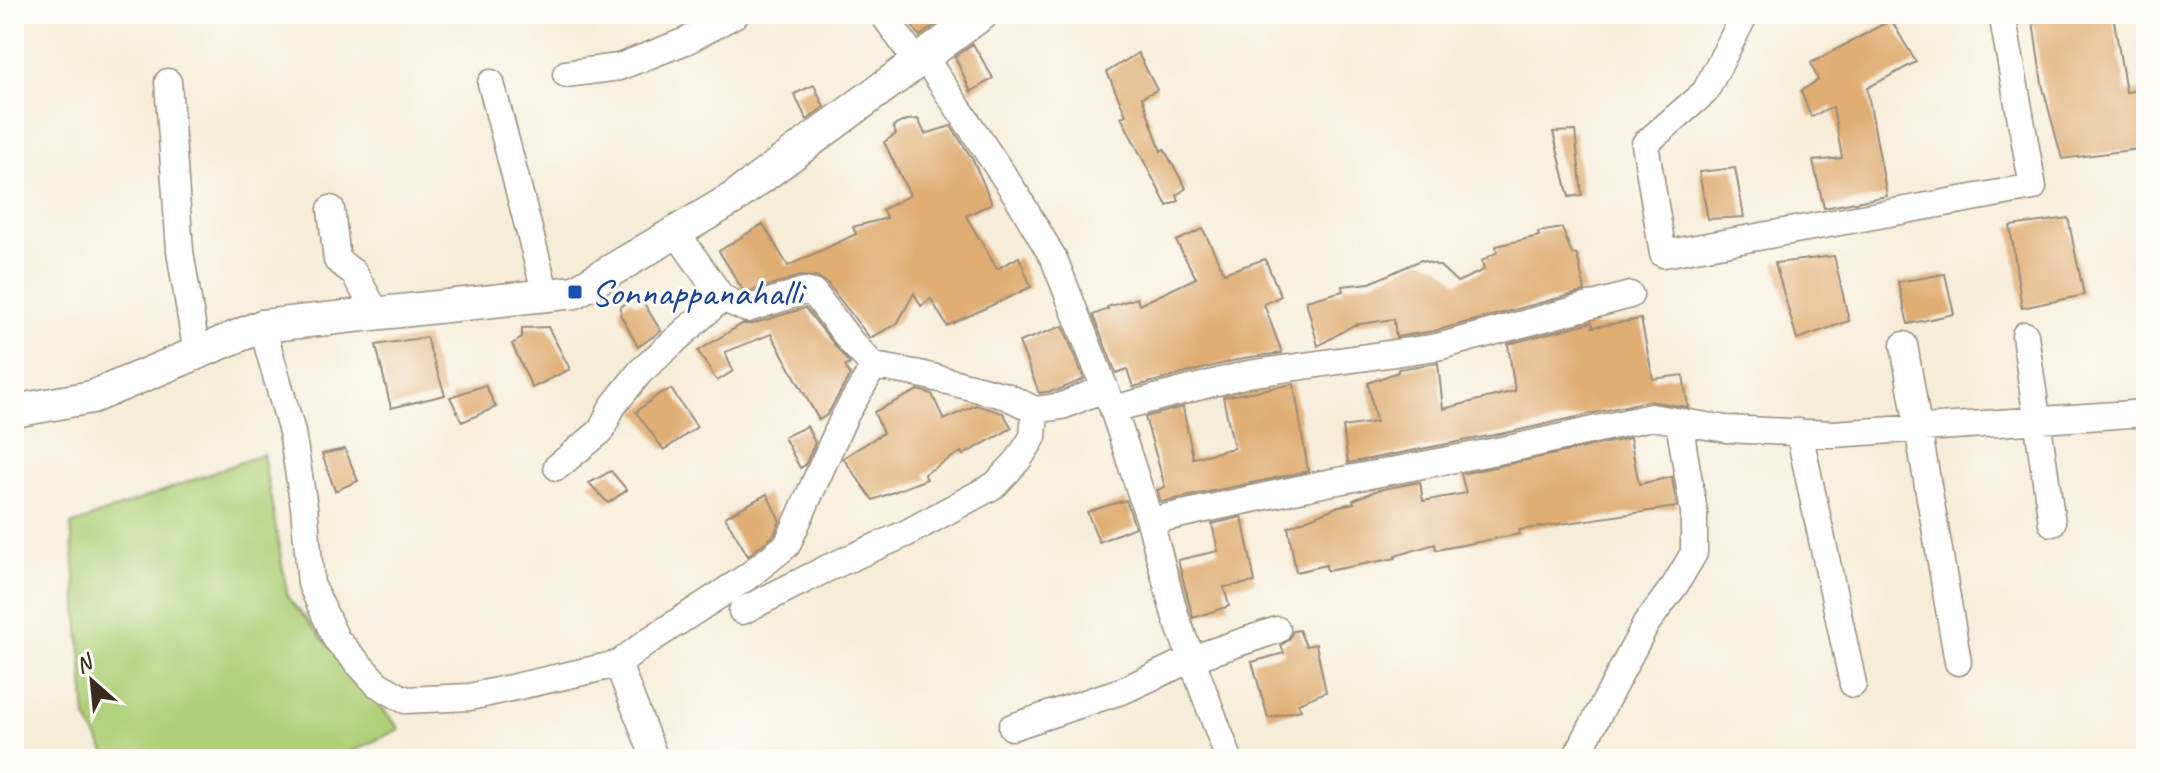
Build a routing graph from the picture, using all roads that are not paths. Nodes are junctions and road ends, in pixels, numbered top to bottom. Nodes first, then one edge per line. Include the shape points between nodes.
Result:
1 (736, 14) edge
2 (883, 14) edge
3 (982, 14) edge
4 (1745, 14) edge
5 (2002, 14) edge
6 (921, 59) junction
7 (566, 74) dead end
8 (168, 82) dead end
9 (491, 83) dead end
10 (331, 209) dead end
11 (676, 232) junction
12 (546, 295) junction
13 (1630, 295) dead end
14 (722, 298) junction
15 (376, 312) junction
16 (262, 326) junction
17 (2025, 335) dead end
18 (1904, 345) dead end
19 (197, 355) junction
20 (874, 366) junction
21 (1109, 399) junction
22 (1035, 410) junction
23 (14, 411) edge
24 (2146, 413) edge
25 (2036, 420) junction
26 (1679, 422) junction
27 (1917, 428) junction
28 (1799, 432) junction
29 (557, 467) dead end
30 (1150, 521) junction
31 (2052, 523) dead end
32 (742, 611) dead end
33 (1277, 630) dead end
34 (1191, 659) junction
35 (1958, 662) dead end
36 (618, 664) junction
37 (1853, 684) dead end
38 (1012, 727) dead end
39 (655, 759) edge
40 (1229, 759) edge
41 (1575, 759) edge

1 - 7 street via 619,67
2 - 6 street
3 - 6 street
4 - 5 street via 1705,92 1645,144 1663,254 2033,187
6 - 11 street via 732,199
6 - 21 street via 1017,196 1054,259
8 - 19 street via 180,251
9 - 12 street
10 - 15 street via 337,260 354,273
11 - 12 street via 575,292
11 - 14 street
12 - 15 street
13 - 21 street via 1437,347
14 - 20 street via 747,309 804,291 814,293
14 - 29 street via 640,372 612,407 601,431
15 - 16 street
16 - 19 street
16 - 36 street via 292,432 311,584 336,639 377,684 405,700 470,697
17 - 25 street
18 - 27 street
19 - 23 street via 92,397
20 - 22 street via 1006,396
20 - 36 street via 844,417 787,545
21 - 22 street
21 - 30 street
22 - 32 street via 1033,437 995,485
24 - 25 street
25 - 27 street
25 - 31 street
26 - 28 street
26 - 30 street via 1651,417
26 - 41 street via 1694,512 1694,553 1646,624
27 - 28 street
27 - 35 street
28 - 37 street
30 - 34 street
33 - 34 street
34 - 38 street via 1124,690
34 - 40 street
36 - 39 street

